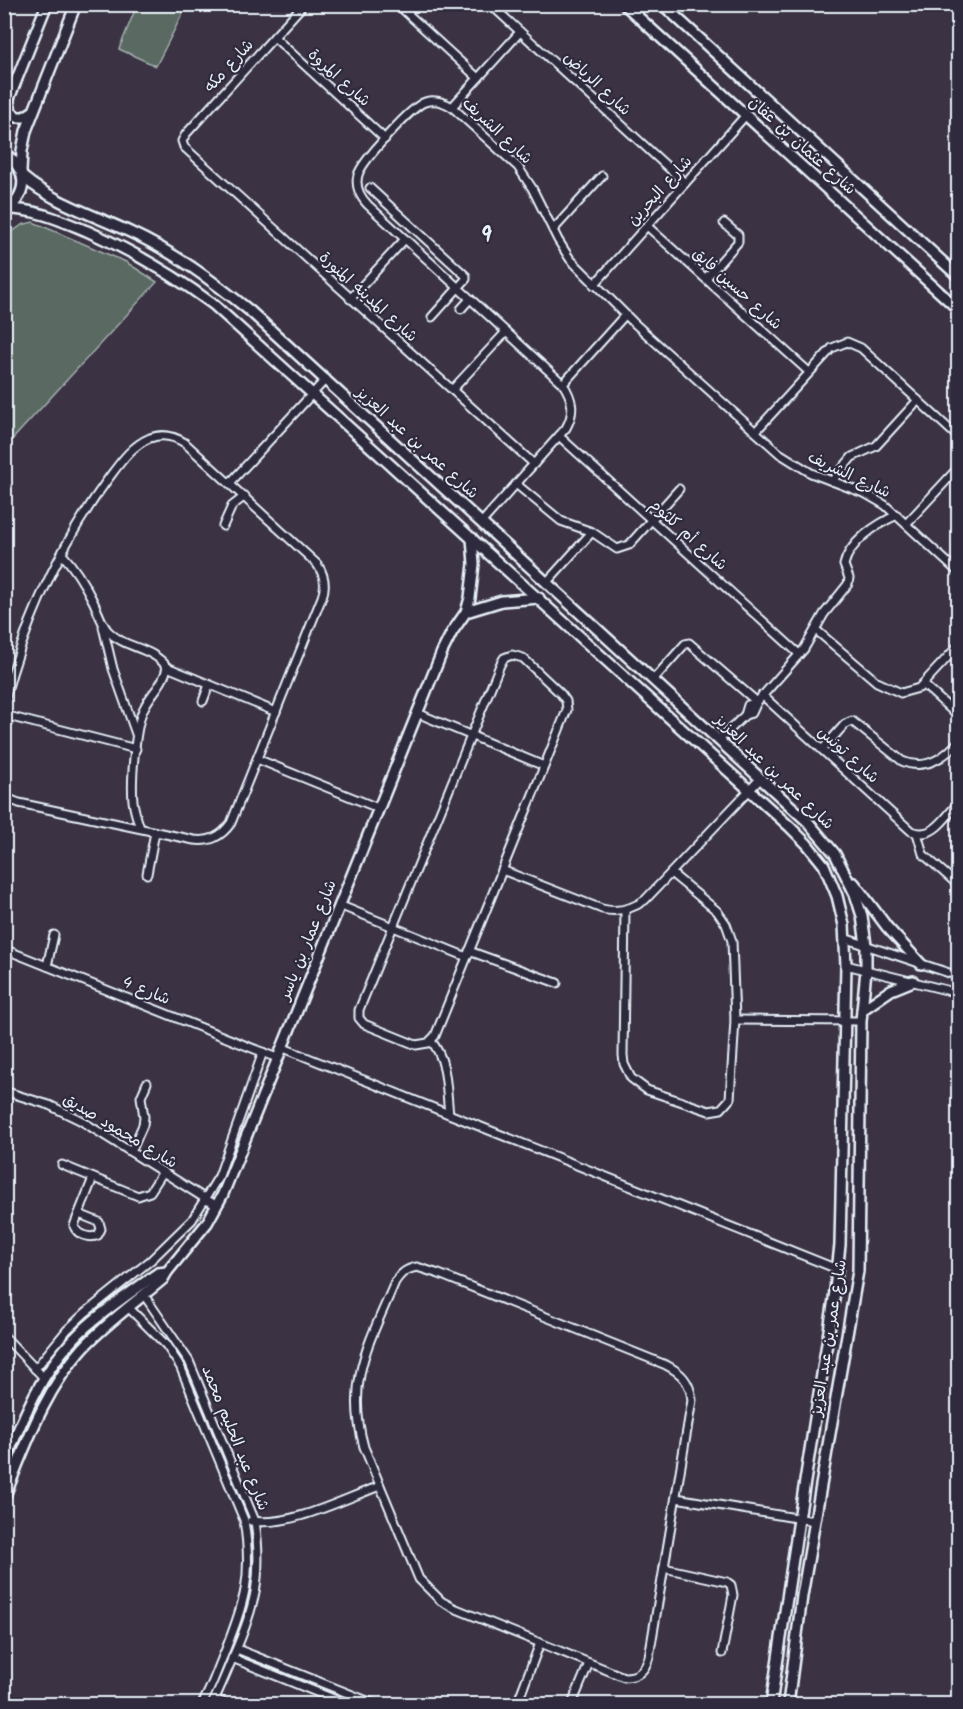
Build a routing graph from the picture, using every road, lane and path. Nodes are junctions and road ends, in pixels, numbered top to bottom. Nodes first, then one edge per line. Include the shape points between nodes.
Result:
1 (46, 4) edge
2 (76, 4) edge
3 (304, 4) edge
4 (397, 4) edge
5 (490, 4) edge
6 (624, 4) edge
7 (662, 4) edge
8 (520, 32) junction
9 (274, 37) junction
10 (478, 78) junction
11 (9, 98) junction
12 (452, 107) junction
13 (4, 111) edge
14 (34, 111) junction
15 (746, 116) junction
16 (385, 139) junction
17 (185, 149) joint
18 (4, 153) edge
19 (22, 174) junction
20 (602, 176) dead end
21 (686, 183) junction
22 (370, 188) dead end
23 (66, 203) junction
24 (6, 210) edge
25 (58, 219) junction
26 (724, 223) dead end
27 (647, 226) junction
28 (553, 230) junction
29 (405, 239) junction
30 (958, 276) edge
31 (705, 278) junction
32 (594, 285) junction
33 (458, 288) junction
34 (350, 299) junction
35 (470, 299) junction
36 (462, 309) dead end
37 (958, 309) edge
38 (625, 315) junction
39 (432, 317) dead end
40 (506, 332) junction
41 (809, 372) junction
42 (326, 379) junction
43 (563, 384) junction
44 (452, 390) junction
45 (313, 393) junction
46 (918, 400) junction
47 (756, 432) junction
48 (559, 436) junction
49 (958, 436) edge
50 (534, 464) junction
51 (958, 468) edge
52 (832, 481) junction
53 (230, 483) junction
54 (516, 484) junction
55 (679, 489) dead end
56 (244, 496) junction
57 (897, 515) junction
58 (651, 521) junction
59 (482, 522) junction
60 (907, 523) junction
61 (223, 526) dead end
62 (592, 532) junction
63 (472, 538) junction
64 (62, 554) junction
65 (958, 572) edge
66 (547, 582) junction
67 (539, 598) junction
68 (466, 612) junction
69 (102, 622) junction
70 (816, 630) junction
71 (958, 646) edge
72 (799, 654) junction
73 (167, 667) junction
74 (653, 680) junction
75 (923, 684) junction
76 (209, 685) junction
77 (762, 695) junction
78 (203, 701) dead end
79 (4, 702) edge
80 (756, 702) junction
81 (276, 712) junction
82 (417, 713) junction
83 (4, 715) edge
84 (958, 716) edge
85 (470, 735) junction
86 (138, 738) junction
87 (719, 740) junction
88 (958, 742) edge
89 (136, 749) junction
90 (822, 750) junction
91 (257, 759) junction
92 (544, 766) junction
93 (761, 778) junction
94 (749, 790) junction
95 (4, 797) edge
96 (958, 803) edge
97 (378, 807) junction
98 (140, 828) junction
99 (155, 832) junction
100 (917, 833) junction
101 (502, 870) junction
102 (845, 871) junction
103 (671, 873) junction
104 (147, 874) dead end
105 (958, 885) edge
106 (339, 905) junction
107 (625, 910) junction
108 (392, 927) junction
109 (54, 935) dead end
110 (844, 938) junction
111 (866, 945) junction
112 (4, 949) edge
113 (468, 954) junction
114 (921, 964) junction
115 (846, 965) junction
116 (46, 966) junction
117 (866, 970) junction
118 (958, 976) edge
119 (914, 981) junction
120 (557, 983) dead end
121 (958, 993) edge
122 (862, 1010) junction
123 (735, 1020) junction
124 (844, 1020) junction
125 (861, 1021) junction
126 (431, 1041) junction
127 (281, 1047) junction
128 (263, 1052) junction
129 (277, 1058) junction
130 (147, 1083) dead end
131 (4, 1091) edge
132 (449, 1114) junction
133 (131, 1152) junction
134 (62, 1165) dead end
135 (162, 1172) junction
136 (93, 1178) junction
137 (206, 1199) junction
138 (217, 1206) junction
139 (79, 1214) dead end
140 (837, 1269) junction
141 (167, 1272) junction
142 (144, 1295) junction
143 (129, 1308) junction
144 (88, 1325) junction
145 (97, 1335) junction
146 (4, 1336) edge
147 (181, 1349) junction
148 (173, 1354) junction
149 (35, 1369) junction
150 (44, 1378) junction
151 (4, 1464) edge
152 (380, 1486) junction
153 (4, 1498) edge
154 (676, 1498) junction
155 (798, 1519) junction
156 (244, 1520) junction
157 (255, 1521) junction
158 (814, 1521) junction
159 (664, 1568) junction
160 (540, 1643) junction
161 (237, 1648) junction
162 (722, 1653) dead end
163 (232, 1659) junction
164 (589, 1663) junction
165 (326, 1701) edge
166 (213, 1702) edge
167 (202, 1704) edge
168 (227, 1704) edge
169 (346, 1704) edge
170 (375, 1704) edge
171 (517, 1704) edge
172 (572, 1704) edge
173 (771, 1704) edge
174 (788, 1704) edge

1 - 11 street
2 - 14 street
3 - 9 street, شارع مكه
4 - 10 street
5 - 8 street, شارع الرياض
6 - 15 street, شارع عثمان بن عفان
7 - 30 street, شارع عثمان بن عفان
8 - 10 street
8 - 21 street, شارع الرياض
9 - 16 street, شارع المروة
9 - 17 street, شارع مكه via 186,134 182,141
10 - 12 street
11 - 13 street
11 - 14 street via 11,112 17,117
12 - 16 street, شارع الشريف via 437,101 420,104
12 - 28 street, شارع الشريف via 518,167
14 - 19 street via 23,141
15 - 21 street, شارع البحرين
15 - 37 street, شارع عثمان بن عفان
16 - 29 street, شارع الشريف via 363,164 358,187 364,201
17 - 34 street, شارع المدينه المنورة
18 - 19 street, شارع عمر بن عبد العزيز via 14,160
19 - 23 street, شارع عمر بن عبد العزيز via 43,192
19 - 24 street via 20,196
20 - 28 street
21 - 27 street, شارع البحرين
22 - 33 street via 466,275
23 - 25 street
23 - 42 street, شارع عمر بن عبد العزيز via 131,232 205,276
24 - 25 street, شارع عمر بن عبد العزيز via 38,212
25 - 45 street, شارع عمر بن عبد العزيز via 123,247 190,286
26 - 31 street via 738,235 738,242
27 - 31 street, شارع حسين فايق
27 - 32 street, شارع البحرين
28 - 32 street, شارع الشريف via 570,259
29 - 33 street, شارع الشريف
29 - 34 street
31 - 41 street, شارع حسين فايق
32 - 38 street, شارع الشريف
33 - 35 street, شارع الشريف
33 - 39 street
34 - 44 street, شارع المدينه المنورة
35 - 36 street
35 - 40 street, شارع الشريف
38 - 43 street
38 - 47 street, شارع الشريف
40 - 43 street, شارع الشريف
40 - 44 street
41 - 46 street via 832,348 853,343
41 - 47 street
42 - 45 street
42 - 59 street, شارع عمر بن عبد العزيز
43 - 48 street, شارع الشريف via 573,411
44 - 50 street, شارع المدينه المنورة
45 - 53 street
45 - 63 street, شارع عمر بن عبد العزيز
46 - 49 street
46 - 52 street via 876,446 852,457
47 - 52 street, شارع الشريف via 787,459
48 - 50 street, شارع الشريف
48 - 58 street, شارع أم كلثوم
50 - 54 street, شارع الشريف
51 - 60 street
52 - 57 street, شارع الشريف via 872,497
53 - 56 street
53 - 64 street via 179,440 151,438 122,461
54 - 59 street, شارع الشريف
54 - 62 street via 557,519
55 - 58 street
56 - 61 street via 232,506
56 - 81 street via 317,564 324,580 322,597
57 - 60 street, شارع الشريف
57 - 70 street via 870,531 851,552 844,565 848,584
58 - 62 street via 621,549
58 - 72 street, شارع أم كلثوم
59 - 66 street, شارع عمر بن عبد العزيز
60 - 65 street, شارع الشريف
62 - 66 street
63 - 67 street, شارع عمر بن عبد العزيز
63 - 68 street, شارع عمار بن ياسر via 474,574
64 - 69 street via 85,587
64 - 79 street via 32,619
66 - 74 street, شارع عمر بن عبد العزيز
67 - 68 street via 502,601
67 - 94 street, شارع عمر بن عبد العزيز
68 - 82 street, شارع عمار بن ياسر via 447,642
69 - 73 street via 117,638 155,654
69 - 86 street via 113,669
70 - 72 street
70 - 75 street via 888,689 907,693
71 - 75 street
72 - 77 street
73 - 76 street
73 - 86 street via 163,682 141,714
74 - 80 street via 688,643
74 - 87 street, شارع عمر بن عبد العزيز
75 - 84 street
76 - 78 street
76 - 81 street
77 - 80 street
77 - 90 street, شارع تونس
80 - 87 street via 748,705 745,715
81 - 91 street
82 - 85 street
82 - 97 street, شارع عمار بن ياسر
83 - 89 street
85 - 92 street
85 - 92 street via 501,661 512,655 520,656 566,701 567,710
85 - 108 street
86 - 89 street
87 - 93 street, شارع عمر بن عبد العزيز
88 - 90 street via 938,759 911,765 852,721
89 - 98 street via 133,801
90 - 100 street, شارع تونس
91 - 97 street
91 - 99 street via 231,823 219,836 202,841
92 - 101 street
93 - 94 street
93 - 102 street, شارع عمر بن عبد العزيز via 824,838
94 - 103 street
94 - 110 street, شارع عمر بن عبد العزيز via 824,865 842,912
95 - 98 street
96 - 100 street via 934,830
97 - 106 street, شارع عمار بن ياسر
98 - 99 street
99 - 104 street
100 - 105 street via 924,854
101 - 107 street via 602,909
101 - 113 street
102 - 111 street, شارع عمر بن عبد العزيز via 862,916
102 - 114 street
103 - 107 street via 645,900
103 - 123 street via 714,908 728,928 734,956
106 - 108 street
106 - 127 street, شارع عمار بن ياسر
107 - 123 street via 624,1059 634,1082 703,1109 723,1107 732,1095
108 - 113 street
108 - 126 street via 359,1010 360,1017 368,1026 413,1044
109 - 116 street
110 - 111 street
110 - 115 street, شارع عمر بن عبد العزيز
111 - 114 street
111 - 117 street, شارع عمر بن عبد العزيز
112 - 116 street, شارع 4
113 - 120 street
113 - 126 street
114 - 118 street
115 - 117 street
115 - 124 street, شارع عمر بن عبد العزيز
116 - 128 street, شارع 4
117 - 119 street
117 - 122 street, شارع عمر بن عبد العزيز
119 - 121 street
119 - 122 street via 891,990
122 - 125 street, شارع عمر بن عبد العزيز
123 - 124 street
124 - 125 street
124 - 140 street, شارع عمر بن عبد العزيز
125 - 158 street, شارع عمر بن عبد العزيز via 858,1271
126 - 132 street via 443,1063
127 - 129 street, شارع عمار بن ياسر
127 - 132 street
128 - 129 street, شارع 4
128 - 137 street via 219,1176
129 - 138 street, شارع عمار بن ياسر
130 - 133 street via 141,1097 143,1125
131 - 133 street, شارع محمود صديق via 49,1105
132 - 140 street
133 - 135 street, شارع محمود صديق
134 - 136 street
135 - 136 street via 154,1187 138,1196
135 - 137 street, شارع محمود صديق
136 - 139 street
137 - 138 street, شارع محمود صديق
137 - 149 street via 179,1234 85,1313
138 - 141 street, شارع عمار بن ياسر
140 - 155 street, شارع عمر بن عبد العزيز
141 - 142 street, شارع عمار بن ياسر
141 - 144 street, شارع عمار بن ياسر via 158,1273
142 - 143 street, شارع عمار بن ياسر
142 - 147 street, شارع عبد الحليم محمد
143 - 145 street, شارع عمار بن ياسر
143 - 148 street, شارع عبد الحليم محمد
144 - 145 street
144 - 150 street, شارع عمار بن ياسر
145 - 153 street, شارع عمار بن ياسر via 72,1360 46,1399
146 - 149 street
147 - 148 street
147 - 157 street, شارع عبد الحليم محمد
148 - 156 street, شارع عبد الحليم محمد
149 - 150 street
150 - 151 street, شارع عمار بن ياسر via 31,1398
152 - 154 street via 358,1427 357,1386 395,1282 408,1269 417,1267 676,1370 685,1378 692,1400
152 - 157 street via 287,1520
152 - 160 street via 412,1566 429,1591 454,1608
154 - 155 street
154 - 159 street
155 - 158 street
155 - 173 street, شارع عمر بن عبد العزيز
156 - 157 street
156 - 167 street, شارع عبد الحليم محمد via 248,1545 245,1596
157 - 161 street, شارع عبد الحليم محمد via 259,1576 247,1626
158 - 174 street, شارع عمر بن عبد العزيز
159 - 162 street via 731,1585 734,1595
159 - 164 street via 646,1666 641,1673 624,1677
160 - 164 street
160 - 171 street
161 - 163 street, شارع عبد الحليم محمد
161 - 170 street
163 - 165 street
163 - 166 street, شارع عبد الحليم محمد
164 - 172 street
165 - 169 street
166 - 168 street

